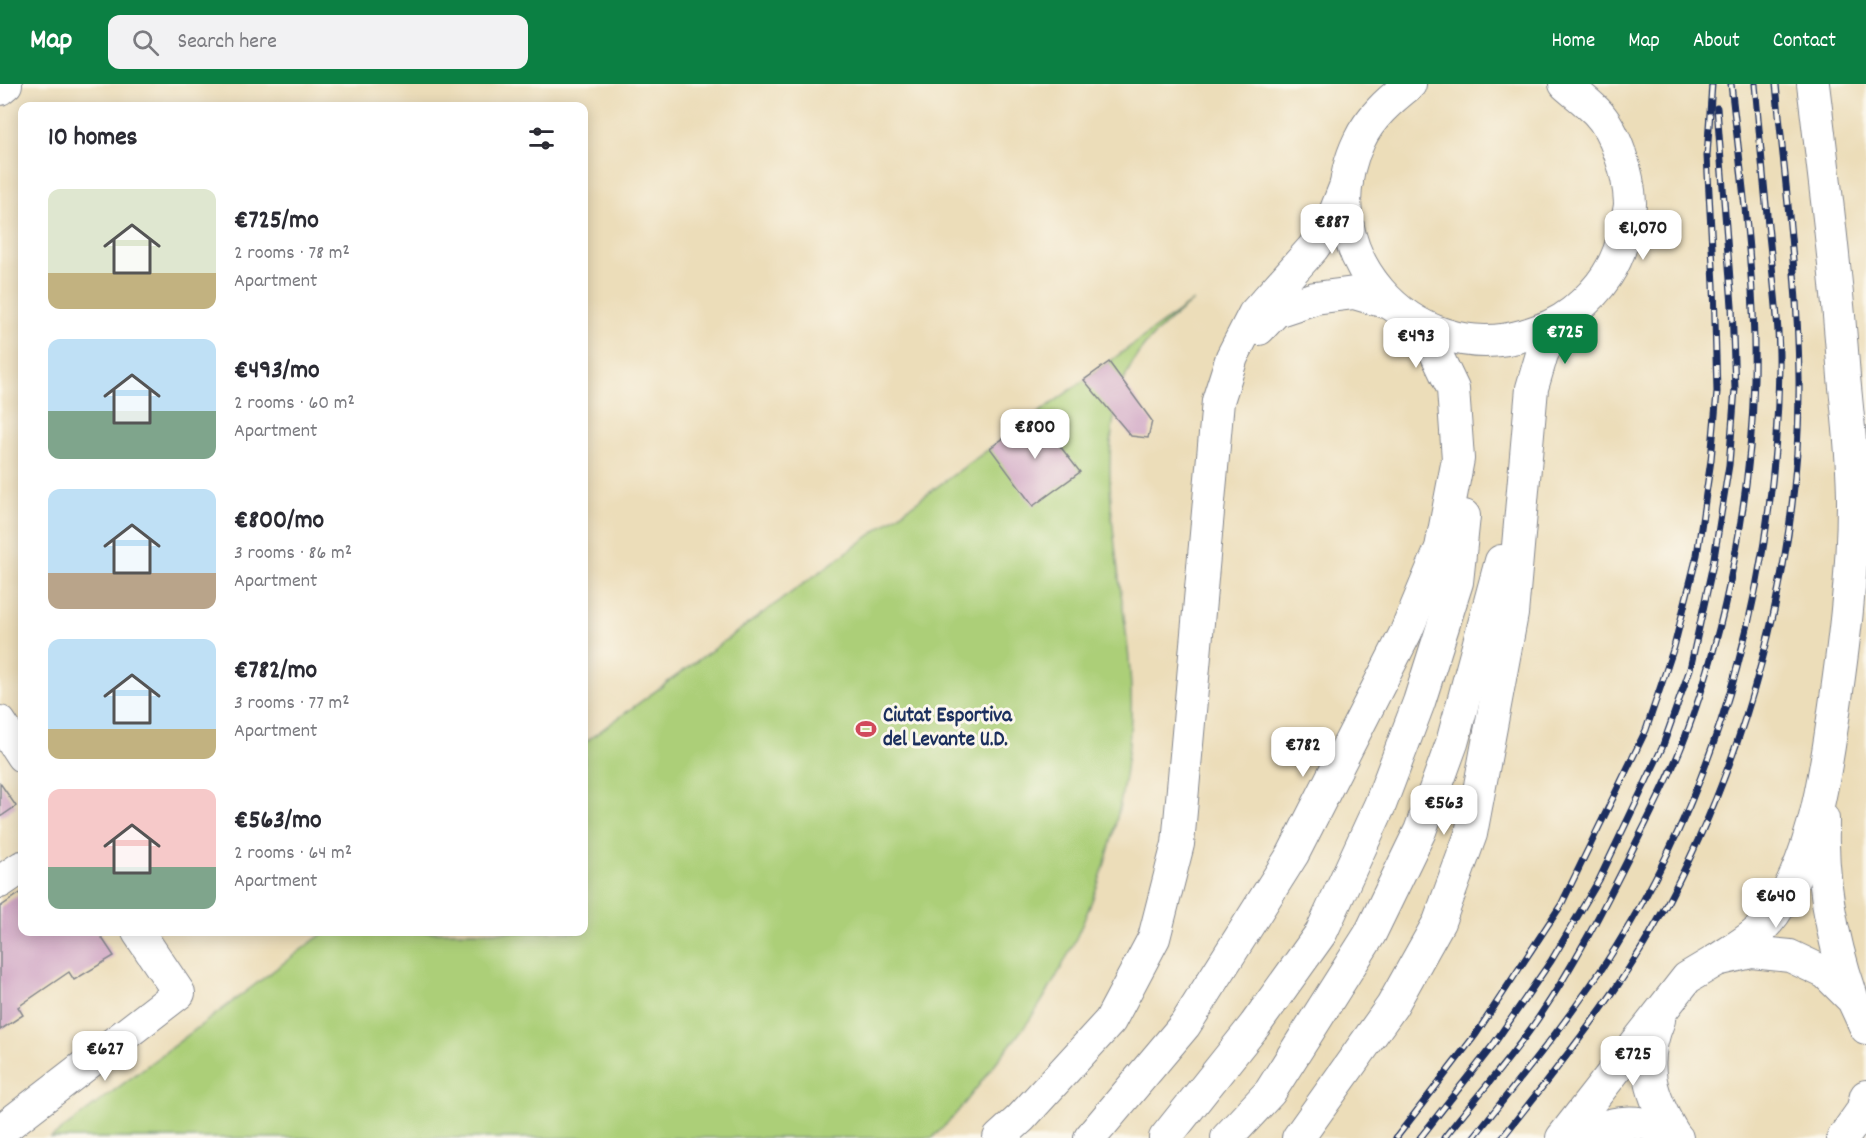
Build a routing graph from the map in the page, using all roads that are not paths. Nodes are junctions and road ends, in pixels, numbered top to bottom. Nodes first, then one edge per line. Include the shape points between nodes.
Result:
1 (6, 84) edge
2 (1410, 84) edge
3 (1565, 84) edge
4 (1813, 84) edge
5 (0, 89) edge
6 (1386, 94) edge
7 (1347, 182) junction
8 (1388, 303) junction
9 (1557, 325) junction
10 (1424, 328) junction
11 (1232, 357) junction
12 (1458, 459) junction
13 (1525, 467) junction
14 (0, 722) edge
15 (18, 750) edge
16 (1826, 767) junction
17 (18, 870) edge
18 (0, 882) edge
19 (141, 936) edge
20 (1718, 960) junction
21 (1853, 1000) junction
22 (1665, 1005) junction
23 (1866, 1028) edge
24 (1862, 1115) edge
25 (0, 1131) edge
26 (1676, 1137) edge
27 (999, 1138) edge
28 (1090, 1138) edge
29 (1165, 1138) edge
30 (1227, 1138) edge
31 (1298, 1138) edge
32 (1562, 1138) edge
33 (1575, 1138) edge
34 (1843, 1138) edge

1 - 5 street
2 - 6 street
3 - 9 street via 1598,112 1622,155 1630,204 1620,252 1596,294
4 - 16 street via 1835,259 1853,498 1849,602
6 - 7 street via 1359,141
7 - 8 street via 1348,226 1358,257
7 - 11 street via 1332,220 1313,248 1254,314
8 - 10 street
8 - 11 street via 1354,293 1305,301 1276,311
9 - 10 street via 1504,341 1466,341
9 - 13 street via 1542,354 1532,388
10 - 12 street via 1453,389
11 - 27 street via 1218,401 1178,844 1154,938 1110,1021
12 - 28 street via 1441,548 1406,632 1293,854 1185,1025
12 - 29 street via 1465,527 1457,582 1419,702 1380,806 1321,933 1256,1025
13 - 30 street via 1452,743 1420,831 1370,934 1270,1092
13 - 31 street via 1512,614 1471,834 1439,922 1392,1005
14 - 15 street
16 - 20 street via 1801,862 1788,891 1755,935
16 - 21 street via 1822,841 1828,918
17 - 18 street
19 - 25 street via 179,993
20 - 21 street via 1752,952 1790,956 1826,972
20 - 22 street via 1687,978
21 - 23 street
22 - 26 street via 1651,1037 1648,1072 1657,1107
22 - 32 street
24 - 34 street
26 - 33 street via 1650,1124 1621,1121

